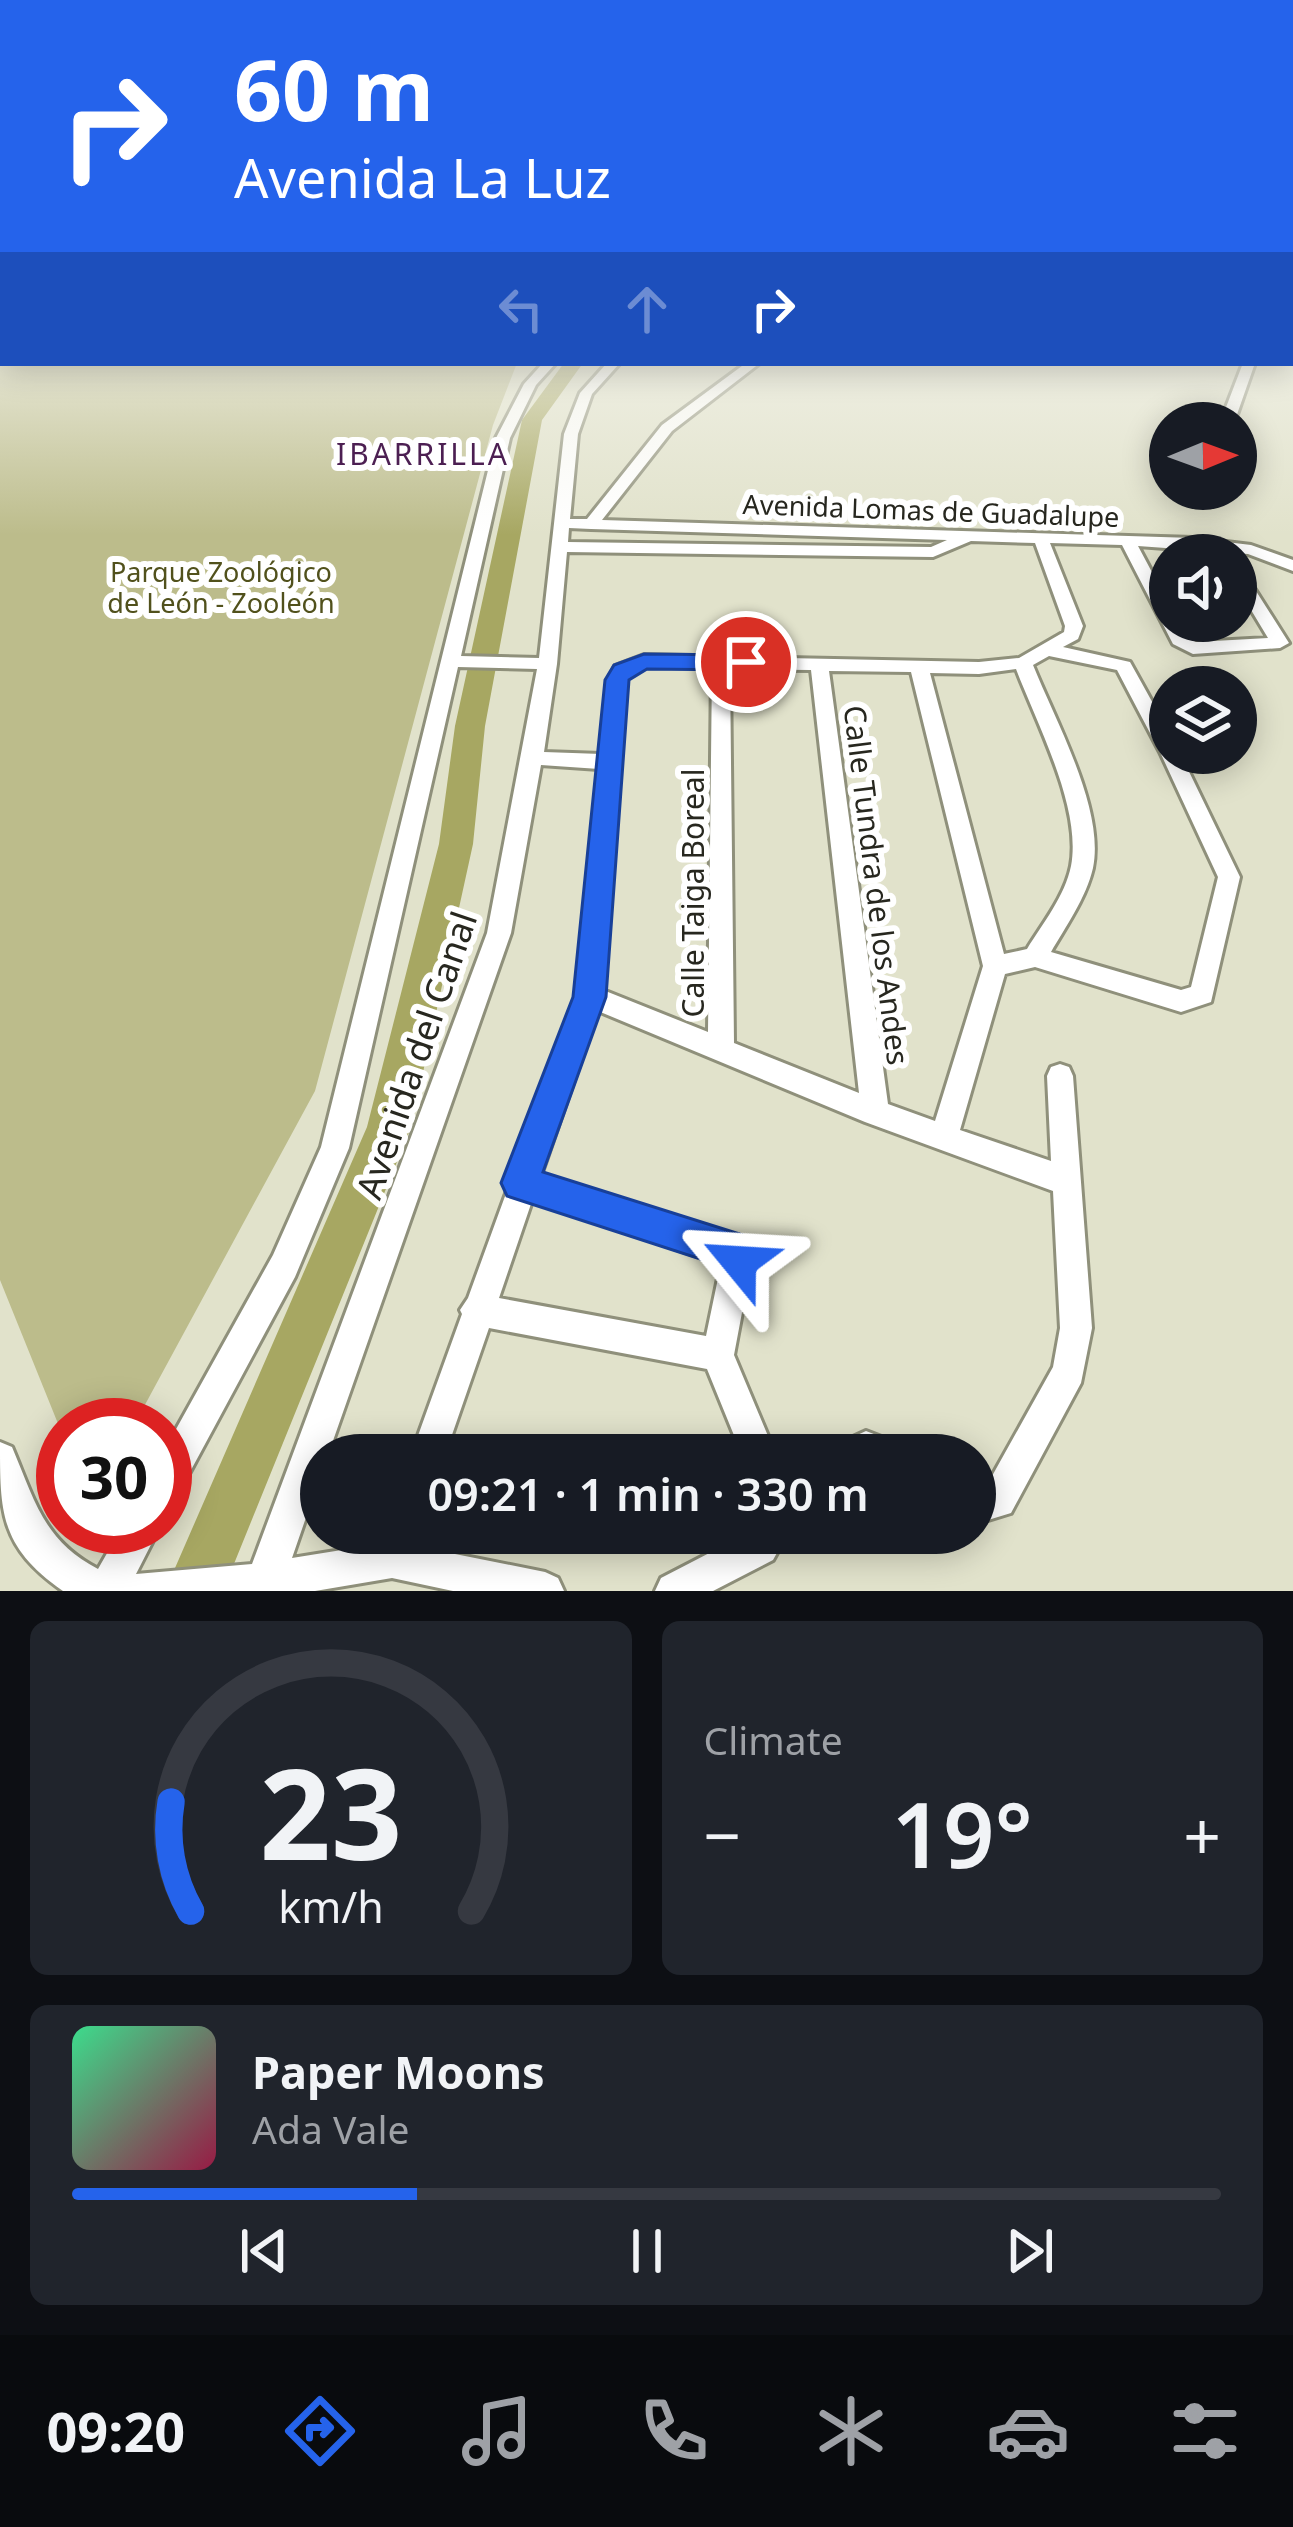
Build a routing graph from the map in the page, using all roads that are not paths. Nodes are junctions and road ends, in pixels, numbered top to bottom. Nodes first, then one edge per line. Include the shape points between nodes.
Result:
1 (529, 386) edge
2 (592, 386) edge
3 (723, 386) edge
4 (571, 531) junction
5 (969, 536) junction
6 (1041, 539) junction
7 (1128, 541) junction
8 (1149, 543) edge
9 (1257, 558) edge
10 (1293, 566) edge
11 (1149, 582) edge
12 (1257, 606) edge
13 (1182, 642) edge
14 (1049, 650) junction
15 (456, 662) junction
16 (721, 662) junction
17 (535, 663) junction
18 (1023, 663) junction
19 (819, 664) junction
20 (920, 666) junction
21 (1149, 713) edge
22 (534, 758) junction
23 (609, 762) junction
24 (1180, 774) edge
25 (1035, 957) junction
26 (995, 966) junction
27 (590, 997) junction
28 (722, 1052) junction
29 (1060, 1076) dead end
30 (874, 1113) junction
31 (944, 1138) junction
32 (1063, 1180) junction
33 (520, 1183) junction
34 (476, 1310) junction
35 (718, 1355) junction
36 (435, 1434) edge
37 (750, 1434) edge
38 (192, 1435) edge
39 (0, 1459) edge
40 (996, 1501) edge
41 (126, 1554) edge
42 (367, 1554) edge
43 (422, 1554) edge
44 (746, 1554) edge
45 (252, 1586) edge
46 (154, 1590) edge
47 (104, 1591) edge
48 (141, 1591) edge
49 (545, 1591) edge
50 (674, 1591) edge

1 - 15 street via 503,438
2 - 4 street, Avenida del Canal via 571,434
3 - 4 street via 667,428
4 - 5 street, Avenida Lomas de Guadalupe
4 - 5 street via 933,552
4 - 17 street, Avenida del Canal
5 - 6 street, Avenida Lomas de Guadalupe
6 - 7 street, Avenida Lomas de Guadalupe
6 - 14 street via 1074,626
7 - 8 street, Avenida Lomas de Guadalupe
7 - 11 street
9 - 10 street, Avenida Lomas de Guadalupe
12 - 13 street via 1280,643
14 - 18 street
14 - 21 street via 1124,666
15 - 17 street
15 - 38 street via 334,1148 284,1266
16 - 19 street
16 - 23 street via 644,662 622,670
16 - 28 street, Calle Taiga Boreal
17 - 22 street, Avenida del Canal
18 - 20 street
18 - 25 street via 1084,836 1070,896
19 - 20 street
19 - 30 street, Calle Tundra de los Andes
20 - 26 street
22 - 23 street
22 - 45 street, Avenida del Canal via 499,933
23 - 27 street
24 - 25 street via 1229,877 1202,994 1181,1001
25 - 26 street
26 - 31 street
27 - 28 street
27 - 33 street
28 - 30 street
29 - 32 street
30 - 31 street
31 - 32 street
32 - 40 street via 1076,1328 1069,1371
33 - 34 street
33 - 35 street via 738,1254
34 - 35 street
34 - 36 street
35 - 37 street
39 - 47 street via 26,1530 53,1568
41 - 47 street
42 - 45 street
43 - 49 street
44 - 50 street
45 - 46 street
46 - 48 street

